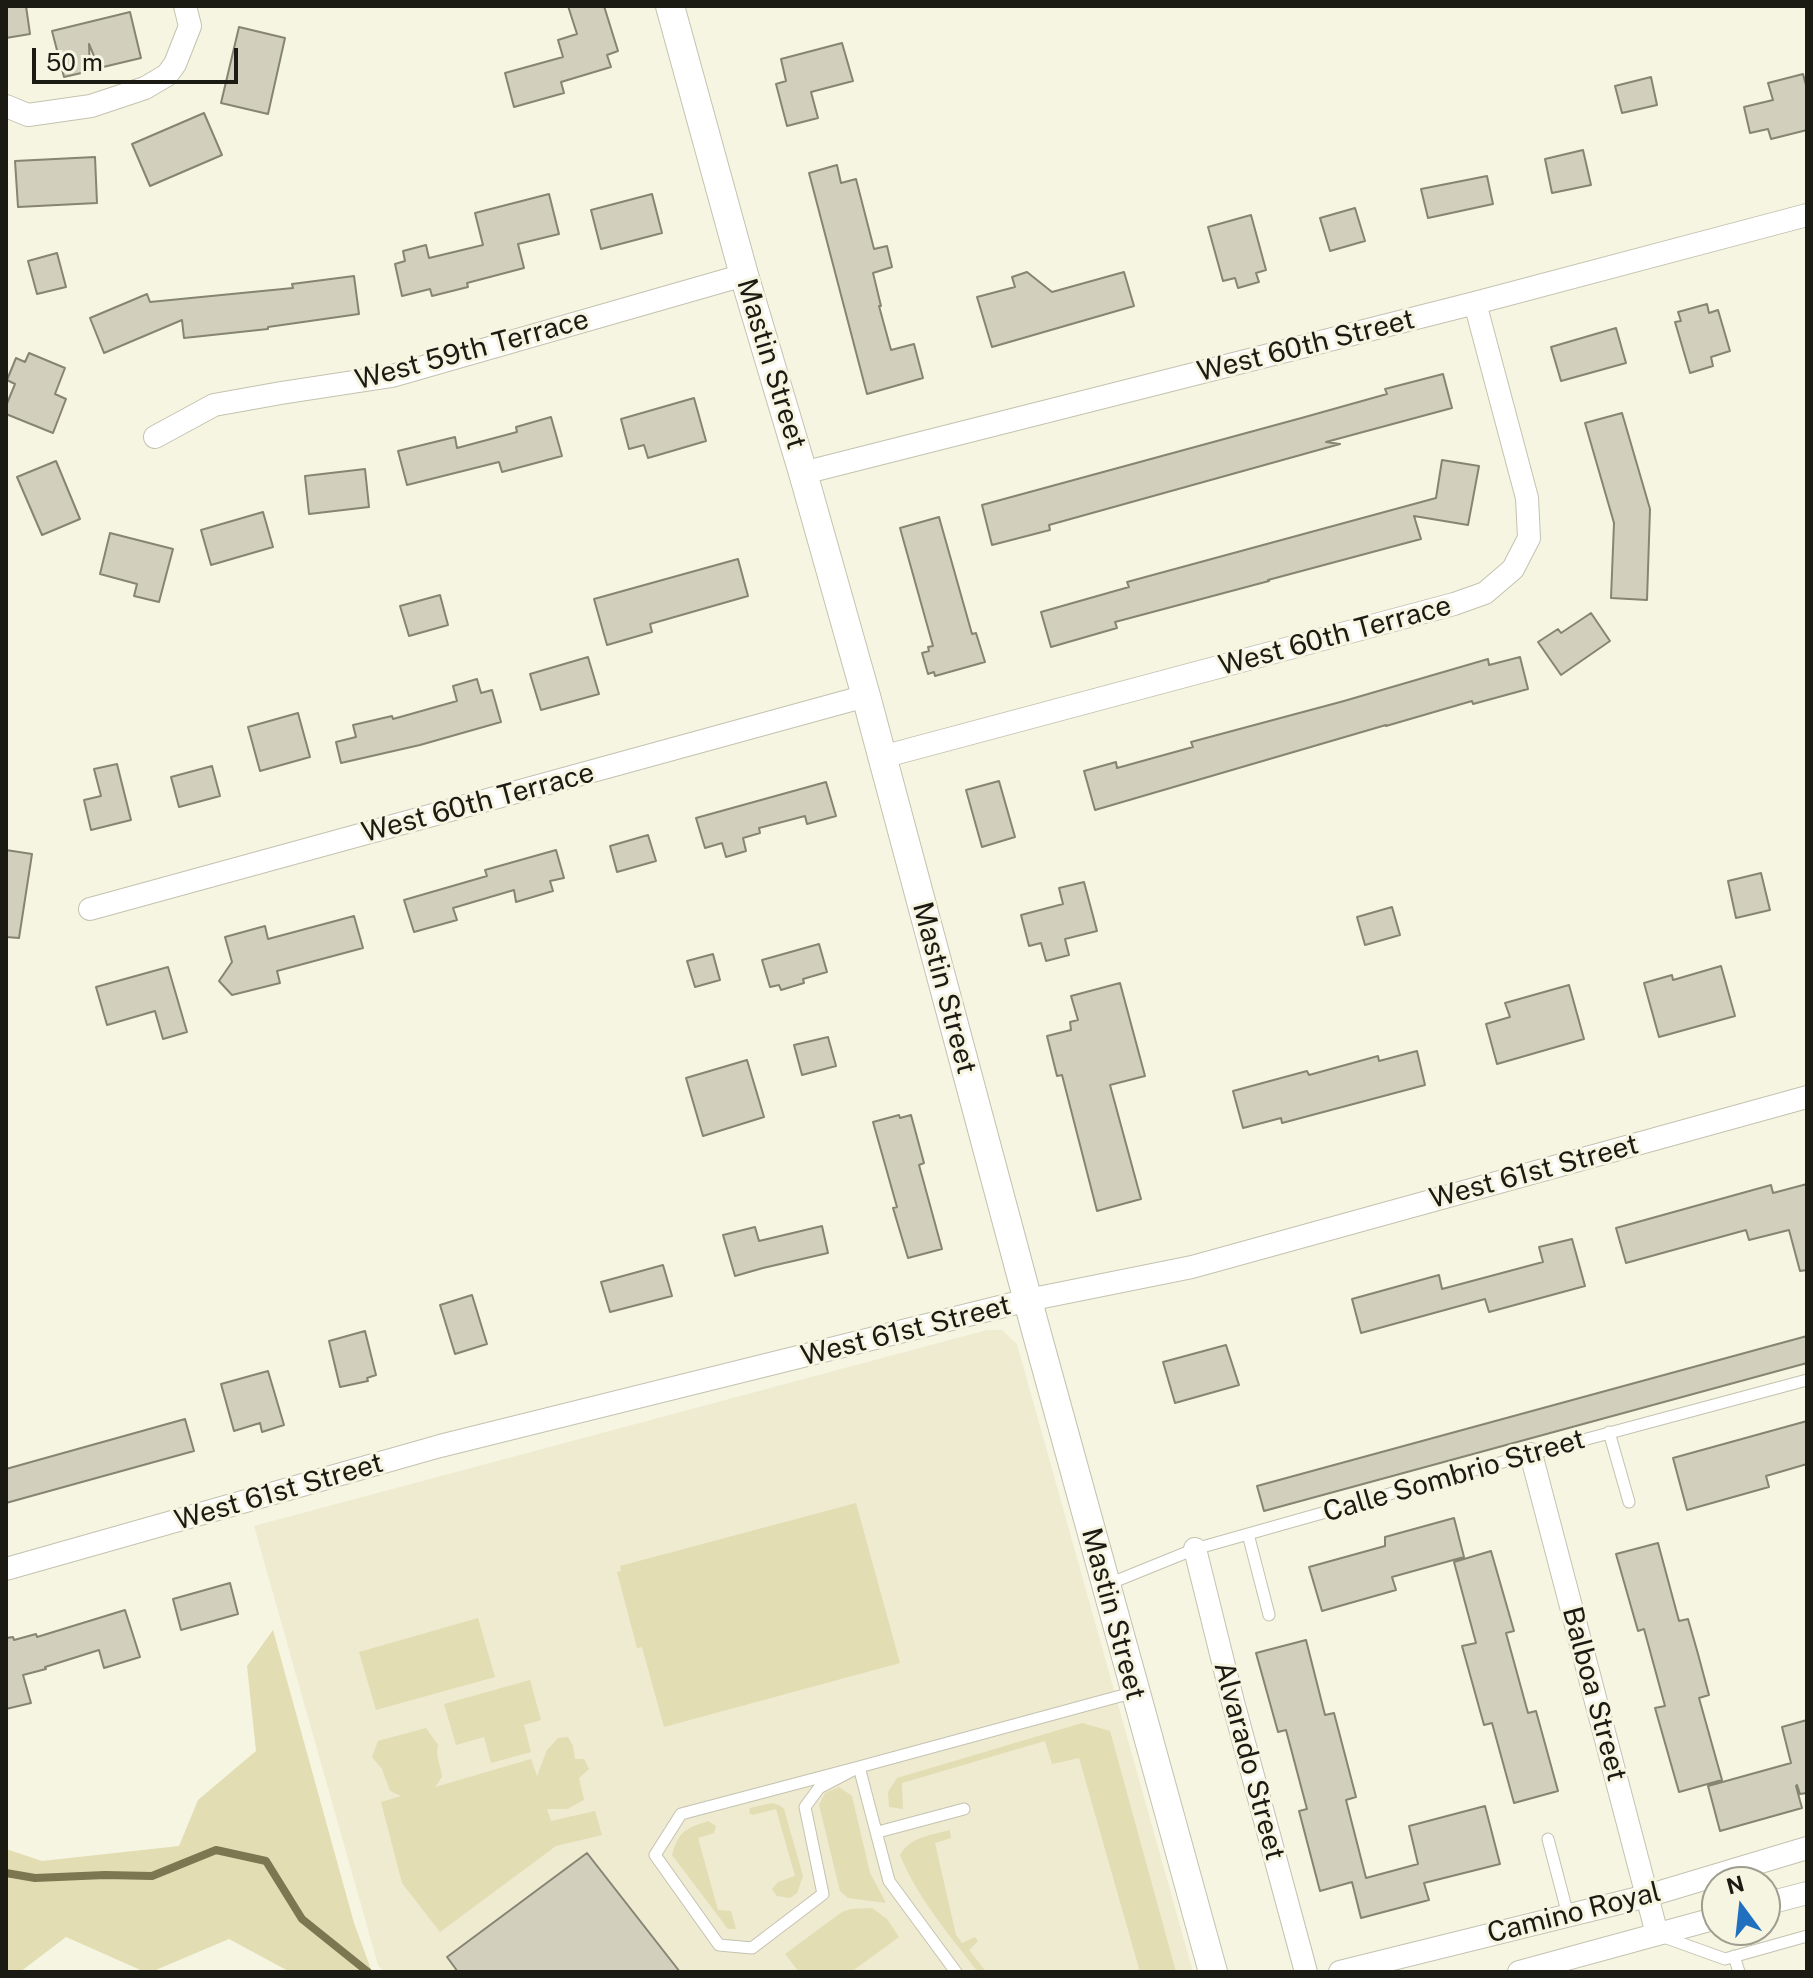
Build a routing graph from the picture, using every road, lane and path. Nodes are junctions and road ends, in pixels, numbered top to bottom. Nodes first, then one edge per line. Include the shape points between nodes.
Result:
1 (185, 6) edge
2 (670, 6) edge
3 (6, 106) edge
4 (1807, 215) edge
5 (744, 275) junction
6 (1475, 303) junction
7 (155, 437) dead end
8 (803, 473) junction
9 (866, 696) junction
10 (882, 757) junction
11 (90, 909) dead end
12 (1807, 1097) edge
13 (1028, 1300) junction
14 (1807, 1380) edge
15 (1609, 1432) junction
16 (1531, 1454) junction
17 (1629, 1502) dead end
18 (1248, 1534) junction
19 (1195, 1549) junction
20 (6, 1569) edge
21 (1105, 1585) junction
22 (1269, 1615) dead end
23 (1135, 1692) junction
24 (859, 1767) junction
25 (964, 1809) dead end
26 (878, 1832) junction
27 (1548, 1839) dead end
28 (1807, 1848) edge
29 (1807, 1893) edge
30 (1647, 1896) junction
31 (1781, 1900) edge
32 (1568, 1915) junction
33 (1701, 1922) edge
34 (1657, 1934) junction
35 (1807, 1936) edge
36 (1734, 1956) junction
37 (956, 1972) edge
38 (1213, 1972) edge
39 (1306, 1972) edge
40 (1340, 1972) edge
41 (1519, 1972) edge
42 (1739, 1972) edge

1 - 3 street via 190,26 179,56 167,75 145,88 91,106 28,115
2 - 5 street, Mastin Street
4 - 6 street, West 60th Street
5 - 7 street, West 59th Terrace via 392,376 214,405
5 - 8 street, Mastin Street
6 - 8 street, West 60th Street
6 - 10 street, West 60th Terrace via 1527,498 1529,538 1513,569 1485,593
8 - 9 street, Mastin Street
9 - 10 street, Mastin Street
9 - 11 street, West 60th Terrace
10 - 13 street, Mastin Street
12 - 13 street, West 61st Street via 1192,1267
13 - 20 street, West 61st Street via 440,1446
13 - 21 street, Mastin Street
14 - 15 lane, Calle Sombrio Street
15 - 16 lane, Calle Sombrio Street
15 - 17 lane
16 - 18 lane, Calle Sombrio Street
16 - 30 street, Balboa Street
18 - 19 lane, Calle Sombrio Street
18 - 22 lane
19 - 21 lane, Calle Sombrio Street
19 - 39 street, Alvarado Street
21 - 23 street, Mastin Street
23 - 24 lane
23 - 38 street, Mastin Street
24 - 24 lane via 681,1814 655,1855 719,1945 752,1948 823,1894 805,1807 819,1788
24 - 26 lane
25 - 26 lane
26 - 37 lane via 889,1881
27 - 32 lane
28 - 30 street, Camino Royal
29 - 31 street
30 - 32 street, Camino Royal
30 - 34 street, Balboa Street
32 - 40 street, Camino Royal
33 - 34 street
34 - 36 lane via 1725,1959
34 - 41 street
35 - 36 lane
36 - 42 lane

